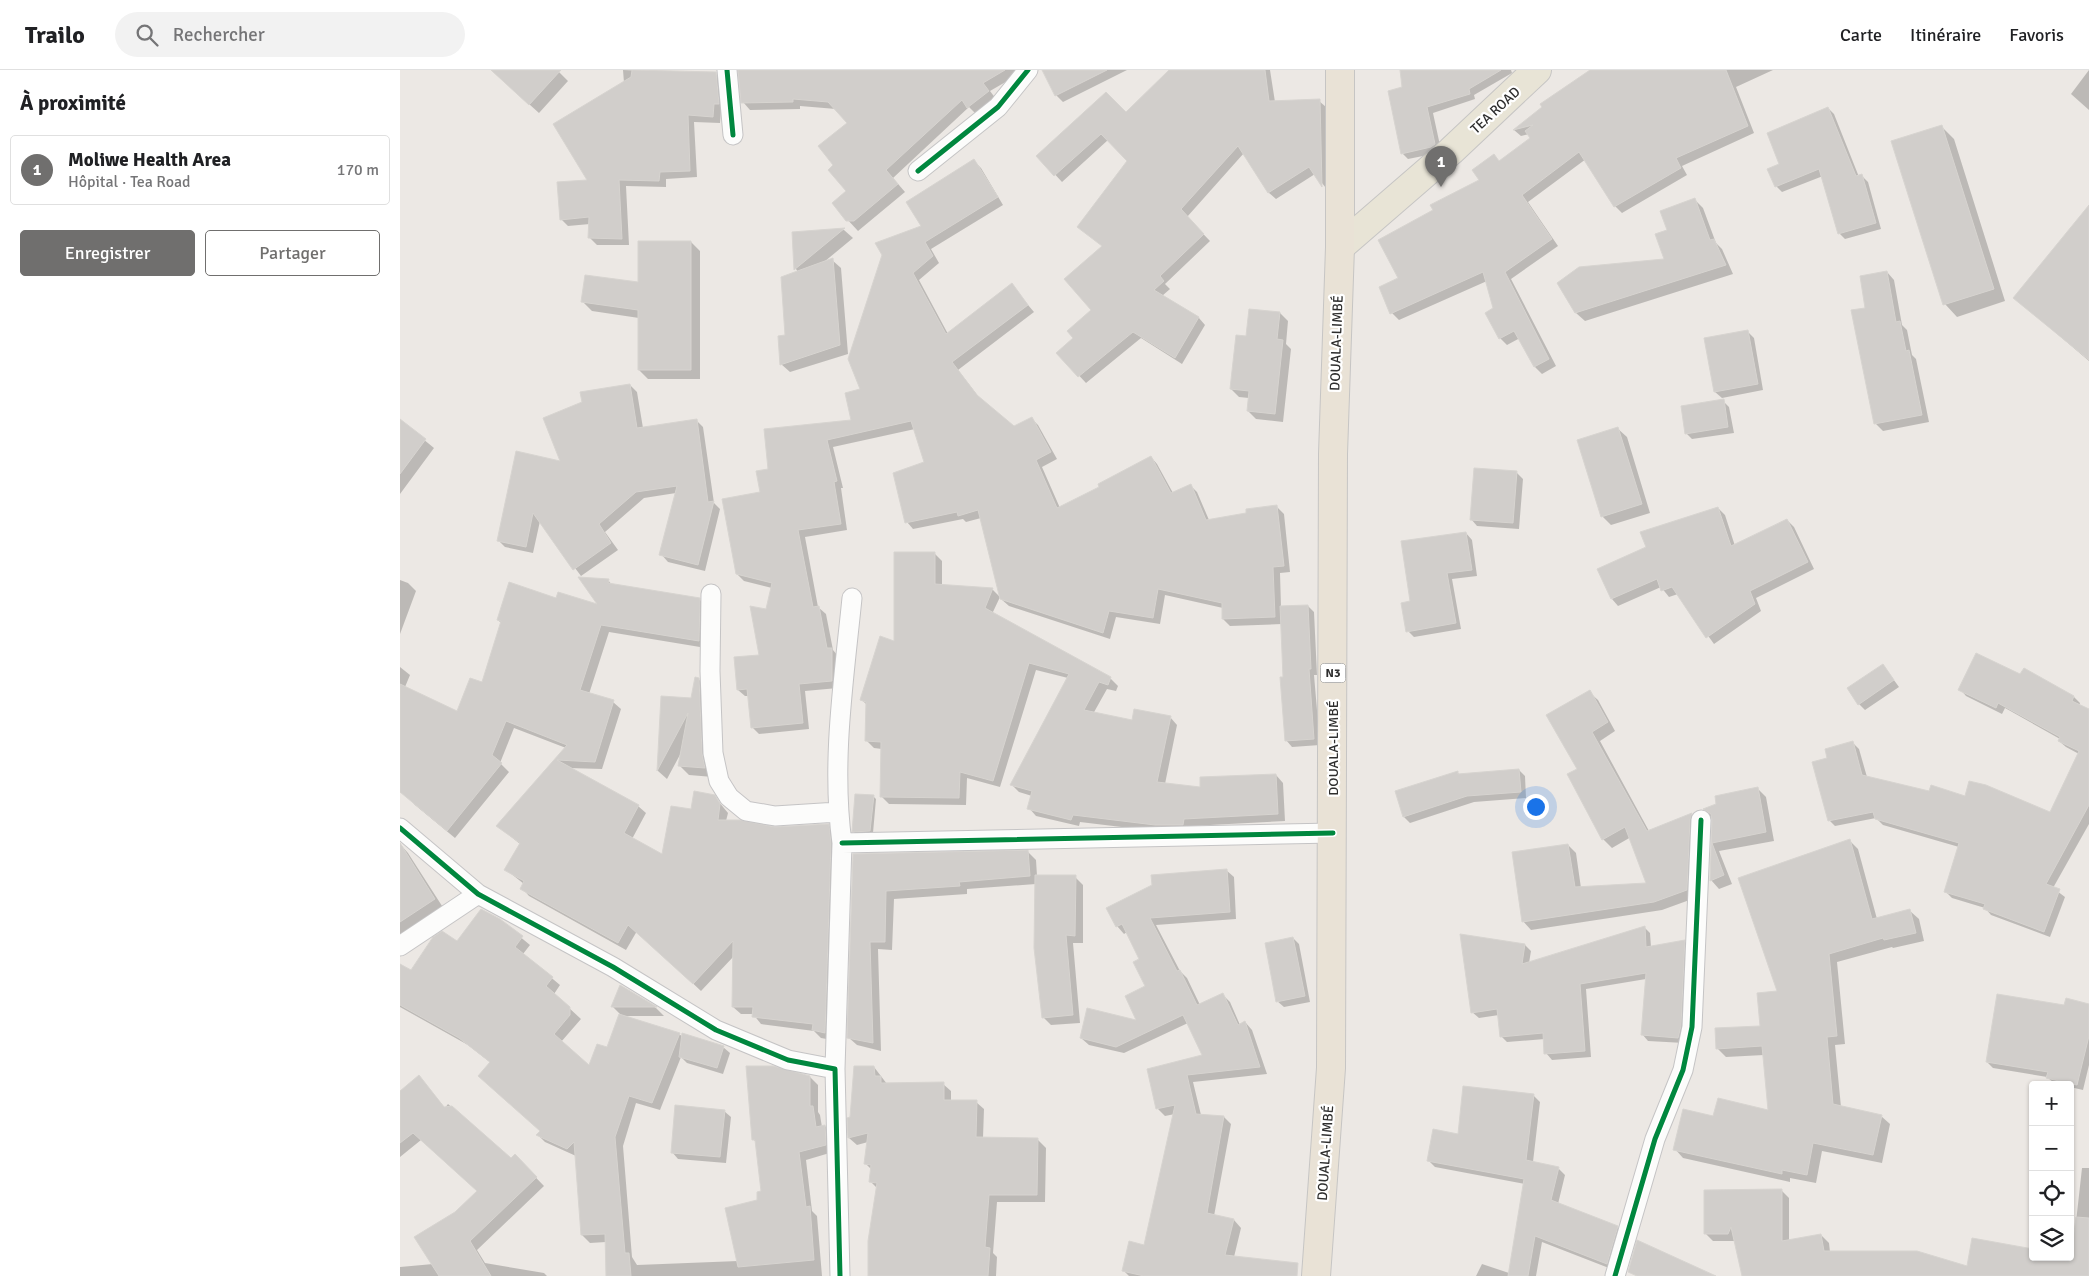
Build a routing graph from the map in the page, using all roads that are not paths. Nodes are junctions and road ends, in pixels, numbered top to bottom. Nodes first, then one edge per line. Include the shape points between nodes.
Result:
1 (727, 70) edge
2 (1028, 70) edge
3 (1340, 70) edge
4 (1537, 70) edge
5 (733, 135) dead end
6 (918, 171) dead end
7 (1340, 247) junction
8 (711, 594) dead end
9 (852, 598) dead end
10 (838, 812) junction
11 (1701, 820) dead end
12 (400, 828) edge
13 (1333, 833) junction
14 (842, 843) junction
15 (478, 894) junction
16 (400, 946) edge
17 (835, 1069) junction
18 (840, 1276) edge
19 (1316, 1276) edge
20 (1615, 1276) edge

1 - 5 street
2 - 6 street via 998,107
3 - 7 highway, DOUALA-LIMBÉ / N3
4 - 7 main road, TEA ROAD via 1451,151
7 - 13 highway, DOUALA-LIMBÉ / N3 via 1333,454
8 - 10 street via 713,753 719,781 729,797 746,810 775,816
9 - 10 street via 837,758
10 - 14 street
11 - 20 street via 1692,1027 1683,1070 1656,1139
12 - 15 street
13 - 14 street
13 - 19 highway, DOUALA-LIMBÉ / N3 via 1331,1068
14 - 17 street
15 - 16 street
15 - 17 street via 613,967 716,1030 788,1060
17 - 18 street

